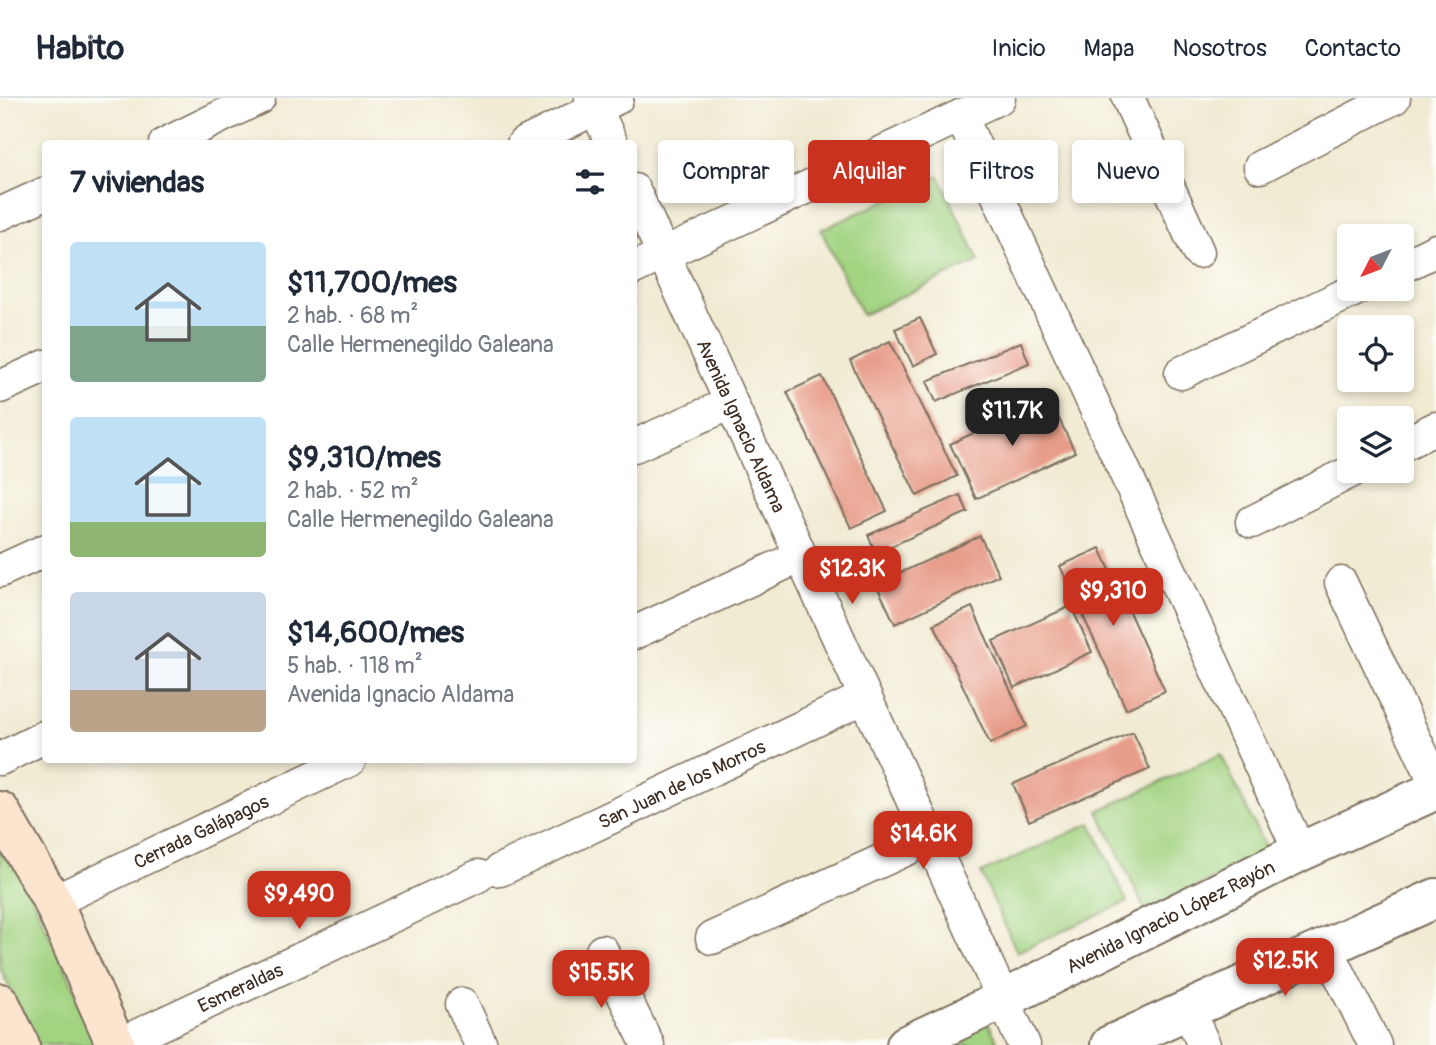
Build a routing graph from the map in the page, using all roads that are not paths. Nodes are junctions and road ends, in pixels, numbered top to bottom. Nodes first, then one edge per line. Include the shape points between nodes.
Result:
1 (259, 98) edge
2 (999, 98) edge
3 (1128, 98) edge
4 (1394, 98) edge
5 (601, 101) edge
6 (961, 116) junction
7 (173, 140) edge
8 (530, 140) edge
9 (611, 140) edge
10 (1260, 167) dead end
11 (42, 195) edge
12 (637, 197) edge
13 (0, 214) edge
14 (1436, 250) edge
15 (1198, 252) dead end
16 (663, 253) junction
17 (1414, 261) edge
18 (637, 266) edge
19 (1337, 299) edge
20 (42, 368) edge
21 (1181, 373) dead end
22 (0, 387) edge
23 (731, 403) junction
24 (1436, 428) edge
25 (1414, 439) edge
26 (637, 445) edge
27 (1337, 479) edge
28 (1252, 522) dead end
29 (42, 552) edge
30 (801, 556) junction
31 (0, 571) edge
32 (1342, 583) dead end
33 (637, 632) edge
34 (865, 697) junction
35 (42, 738) edge
36 (0, 759) edge
37 (344, 763) edge
38 (1436, 790) edge
39 (0, 811) edge
40 (929, 839) junction
41 (1300, 852) junction
42 (489, 873) joint
43 (1436, 898) edge
44 (53, 902) junction
45 (712, 938) dead end
46 (1326, 947) junction
47 (602, 951) dead end
48 (1002, 1000) junction
49 (0, 1003) edge
50 (463, 1004) dead end
51 (1188, 1010) junction
52 (20, 1045) edge
53 (117, 1045) edge
54 (481, 1045) edge
55 (648, 1045) edge
56 (906, 1045) edge
57 (1024, 1045) edge
58 (1110, 1045) edge
59 (1205, 1045) edge
60 (1375, 1045) edge

1 - 7 street
2 - 6 street
3 - 15 street
4 - 10 street
5 - 8 street
5 - 9 street
6 - 16 street
6 - 41 street
11 - 13 street
12 - 16 street, Avenida Ignacio Aldama
14 - 17 street
16 - 18 street
16 - 23 street, Avenida Ignacio Aldama
19 - 21 street
20 - 22 street
23 - 26 street
23 - 30 street, Avenida Ignacio Aldama
24 - 25 street
27 - 28 street
29 - 31 street
30 - 33 street
30 - 34 street, Avenida Ignacio Aldama
32 - 38 street
34 - 40 street, Avenida Ignacio Aldama
34 - 42 street, San Juan de los Morros
35 - 36 street
37 - 44 street, Cerrada Galápagos
38 - 41 street, Avenida Ignacio López Rayón
39 - 44 main road
40 - 45 street
40 - 48 street, Avenida Ignacio Aldama
41 - 48 street, Avenida Ignacio López Rayón
42 - 53 street, Esmeraldas
43 - 46 street
44 - 53 main road
46 - 51 street
46 - 60 street
47 - 55 street
48 - 56 street, Avenida Ignacio López Rayón
48 - 57 street, Avenida Ignacio Aldama
49 - 52 main road
50 - 54 street
51 - 58 street
51 - 59 street

